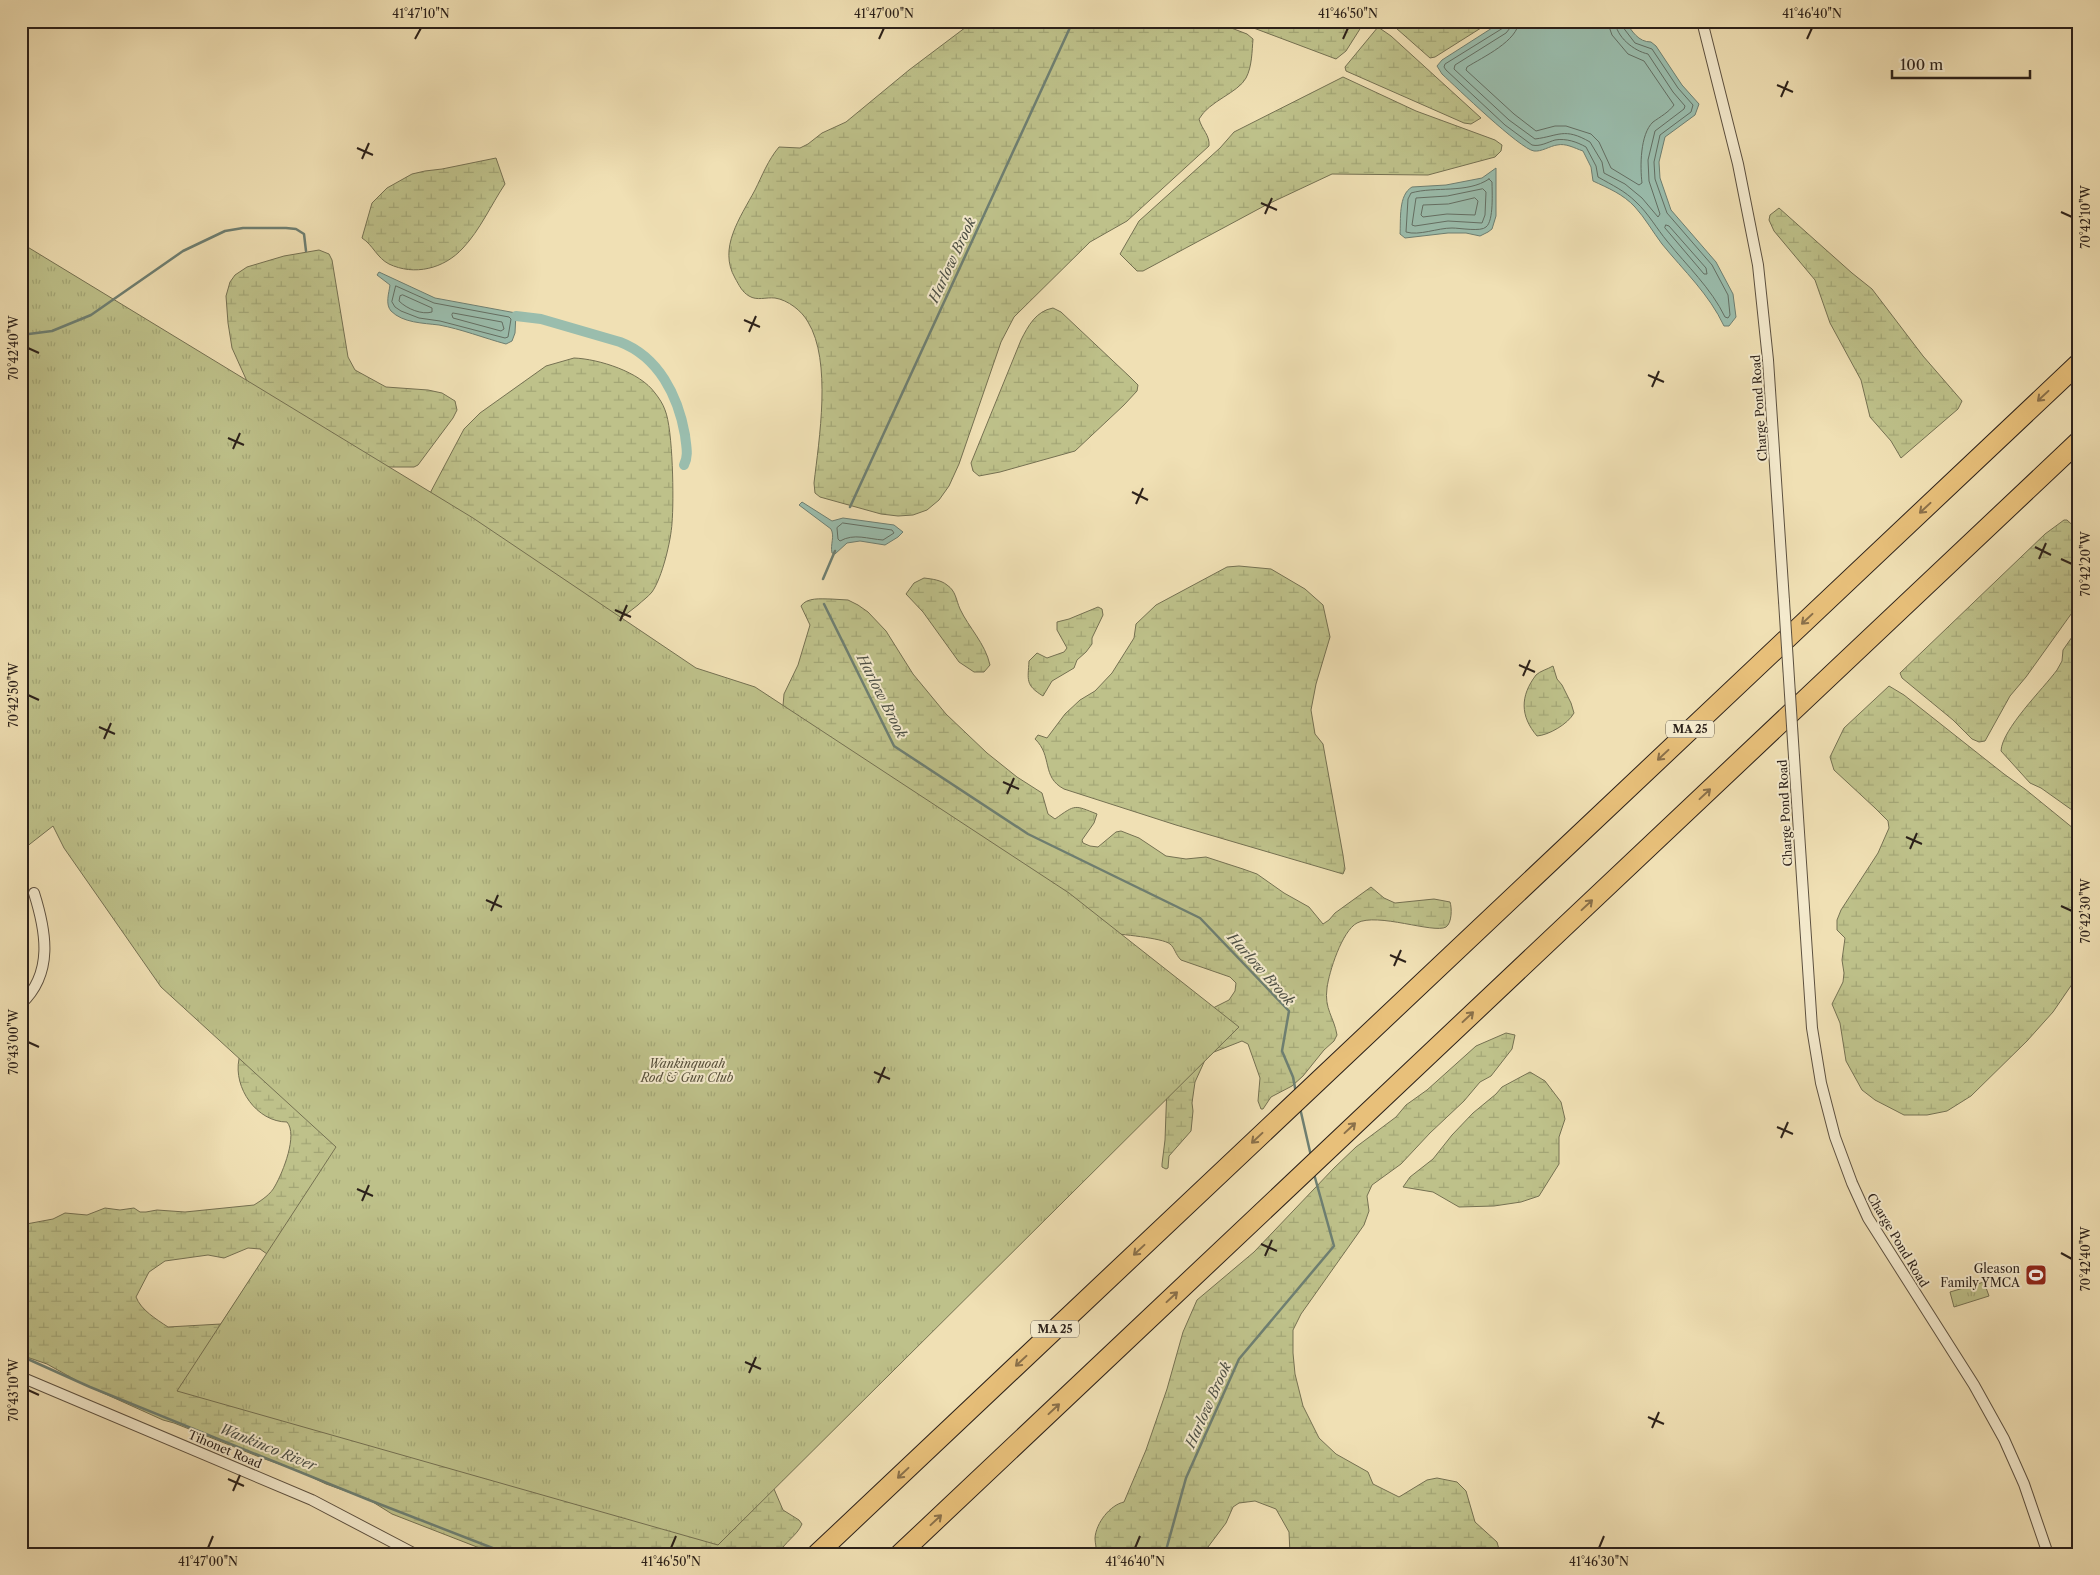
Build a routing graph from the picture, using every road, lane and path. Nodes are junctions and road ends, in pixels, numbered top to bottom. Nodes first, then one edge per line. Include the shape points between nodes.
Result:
1 (1702, 21) edge
2 (2079, 362) edge
3 (2079, 441) edge
4 (34, 893) dead end
5 (21, 1004) edge
6 (21, 1377) edge
7 (2047, 1551) edge
8 (415, 1554) edge
9 (818, 1554) edge
10 (900, 1554) edge
11 (2060, 1554) edge

1 - 7 street, Charge Pond Road, bridge via 1738,164 1757,258 1768,360 1812,1028 1821,1083 1835,1136 1868,1218 2004,1439 2024,1484
2 -> 9 highway, MA 25
10 -> 3 highway
4 - 5 street via 43,925 45,953 40,978
6 - 8 street, Tihonet Road via 312,1500
7 - 11 street

